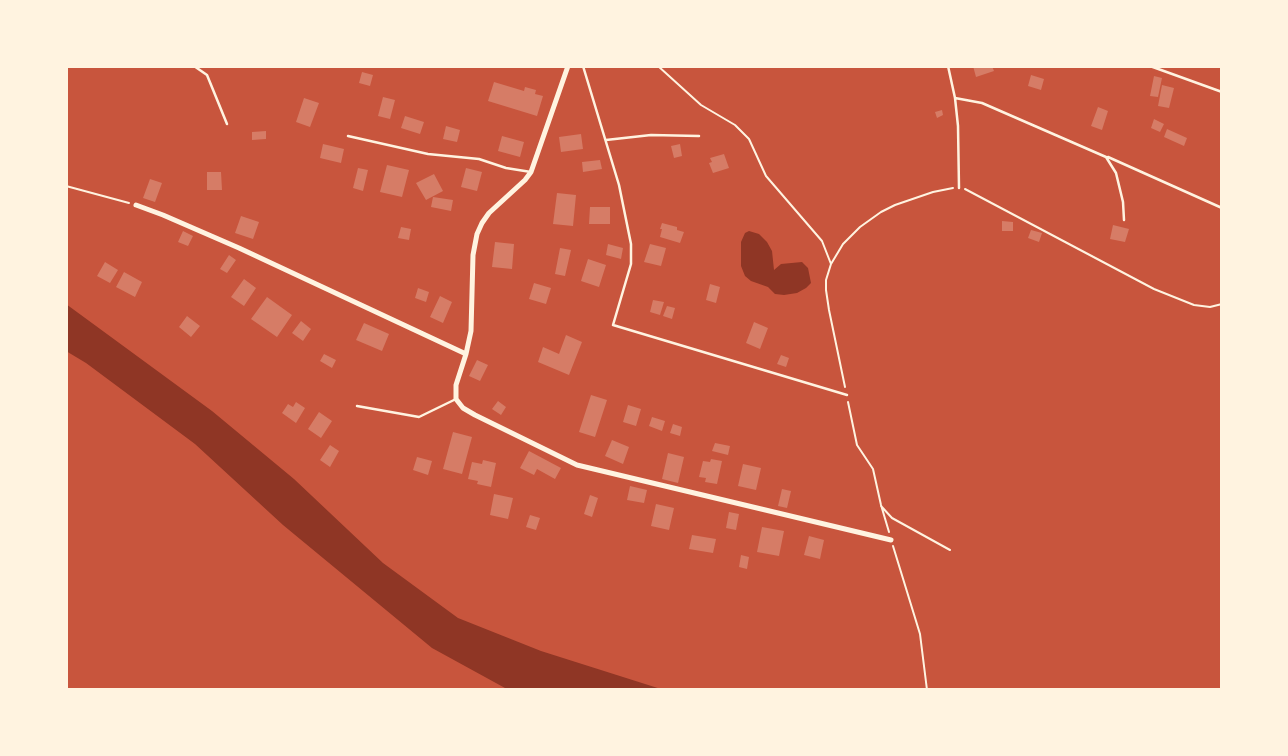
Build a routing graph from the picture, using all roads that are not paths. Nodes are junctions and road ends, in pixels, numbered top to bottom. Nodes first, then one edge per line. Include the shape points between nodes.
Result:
1 (194, 66) edge
2 (568, 66) edge
3 (582, 66) edge
4 (948, 66) edge
5 (1150, 66) edge
6 (1222, 92) edge
7 (955, 98) junction
8 (227, 124) dead end
9 (348, 136) dead end
10 (699, 136) dead end
11 (606, 140) junction
12 (1106, 157) junction
13 (530, 172) junction
14 (959, 188) road end
15 (136, 205) road end
16 (1222, 208) edge
17 (1124, 220) dead end
18 (466, 354) junction
19 (847, 395) road end
20 (456, 398) junction
21 (357, 406) dead end
22 (891, 540) road end

1 - 8 lane via 207,75
2 - 13 street
3 - 11 lane
4 - 7 lane
5 - 6 lane
7 - 12 lane via 982,103
7 - 14 lane
9 - 13 lane via 428,154 479,159
10 - 11 lane via 651,135
11 - 19 lane via 631,244 631,264 613,324
12 - 16 lane
12 - 17 lane via 1116,173
13 - 18 street via 489,213 477,234 473,255 471,331
15 - 18 street via 239,248
18 - 20 street via 456,385
20 - 21 lane via 419,417
20 - 22 street via 463,408 475,415 577,465

